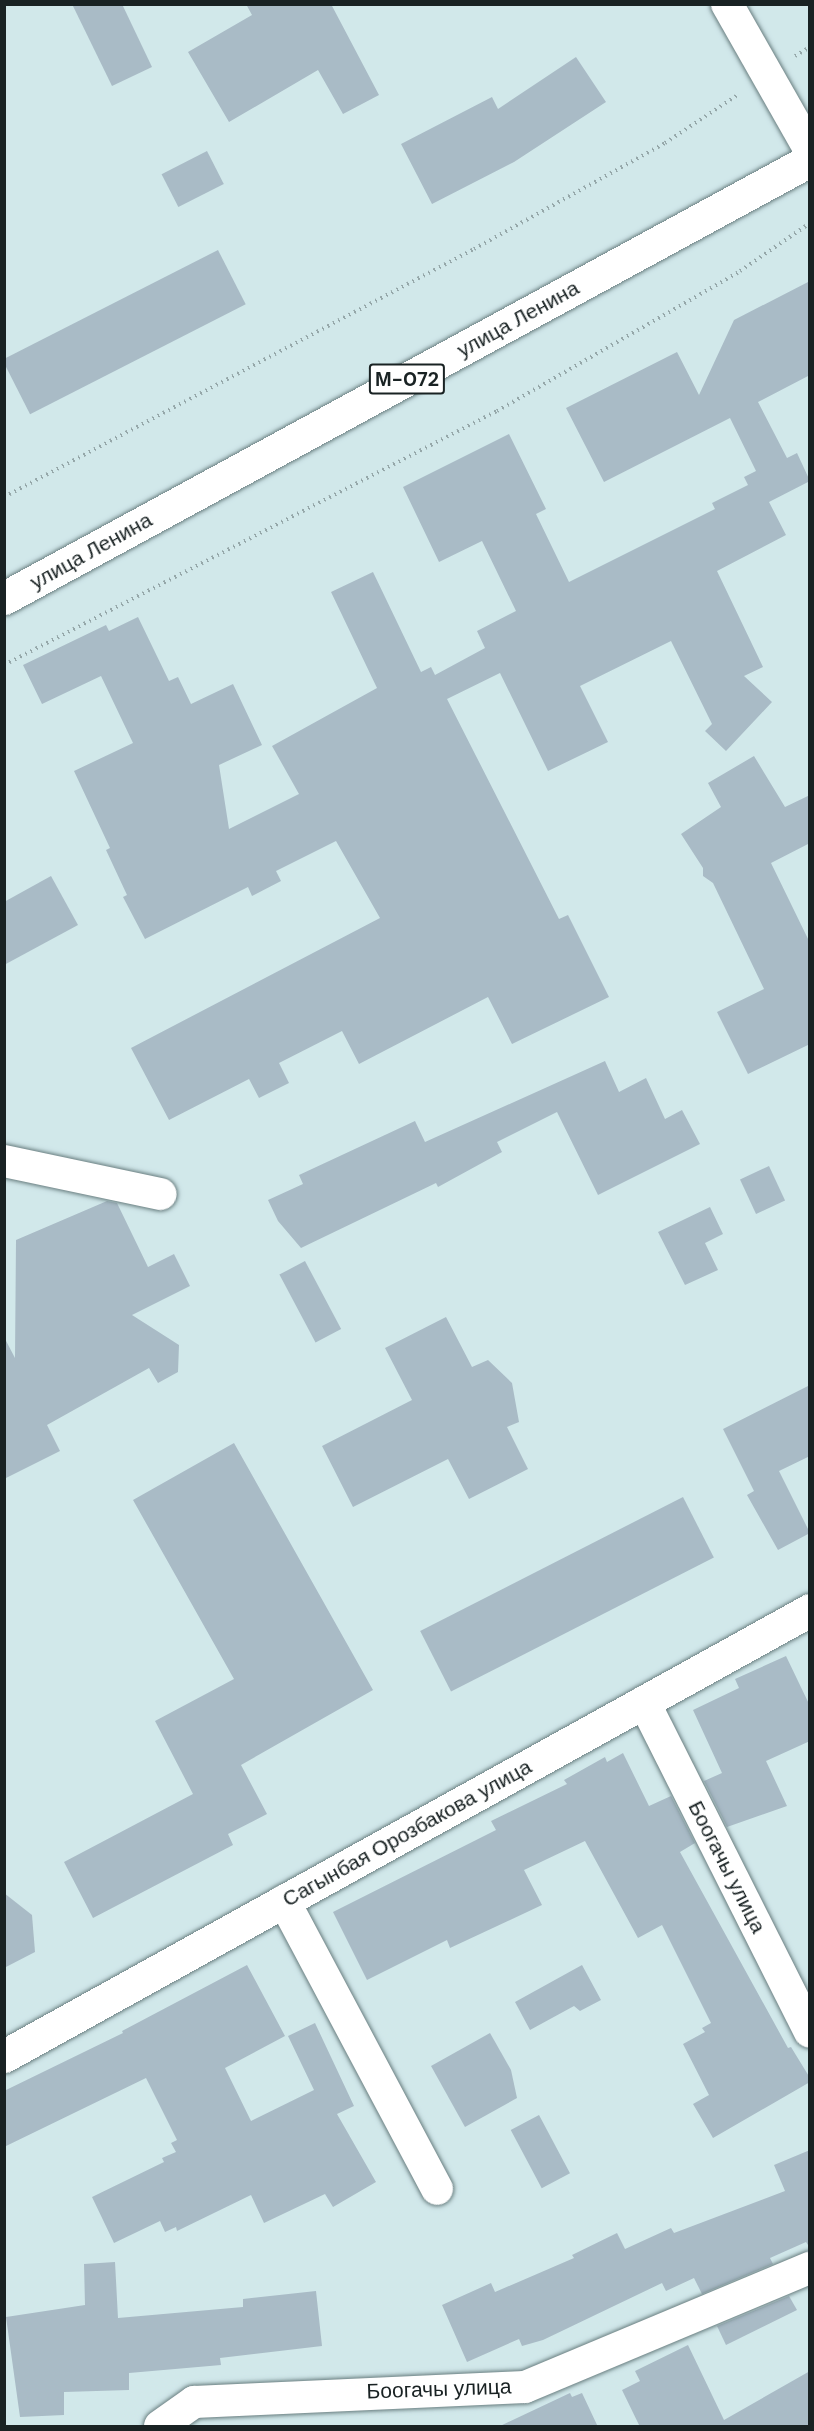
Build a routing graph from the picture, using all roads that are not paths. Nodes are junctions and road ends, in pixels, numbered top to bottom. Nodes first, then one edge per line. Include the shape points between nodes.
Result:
1 (727, 4) edge
2 (810, 150) edge
3 (810, 160) edge
4 (4, 598) edge
5 (4, 1161) edge
6 (161, 1194) dead end
7 (810, 1610) edge
8 (644, 1702) junction
9 (284, 1901) junction
10 (810, 2032) edge
11 (4, 2055) edge
12 (437, 2189) dead end
13 (810, 2268) edge
14 (160, 2427) edge

1 - 2 street
3 - 4 street, улица Ленина / М-072
5 - 6 street
7 - 8 street, Сагынбая Орозбакова улица
8 - 9 street, Сагынбая Орозбакова улица
8 - 10 street, Боогачы улица
9 - 11 street, Сагынбая Орозбакова улица
9 - 12 street
13 - 14 street, Боогачы улица via 525,2386 194,2402

